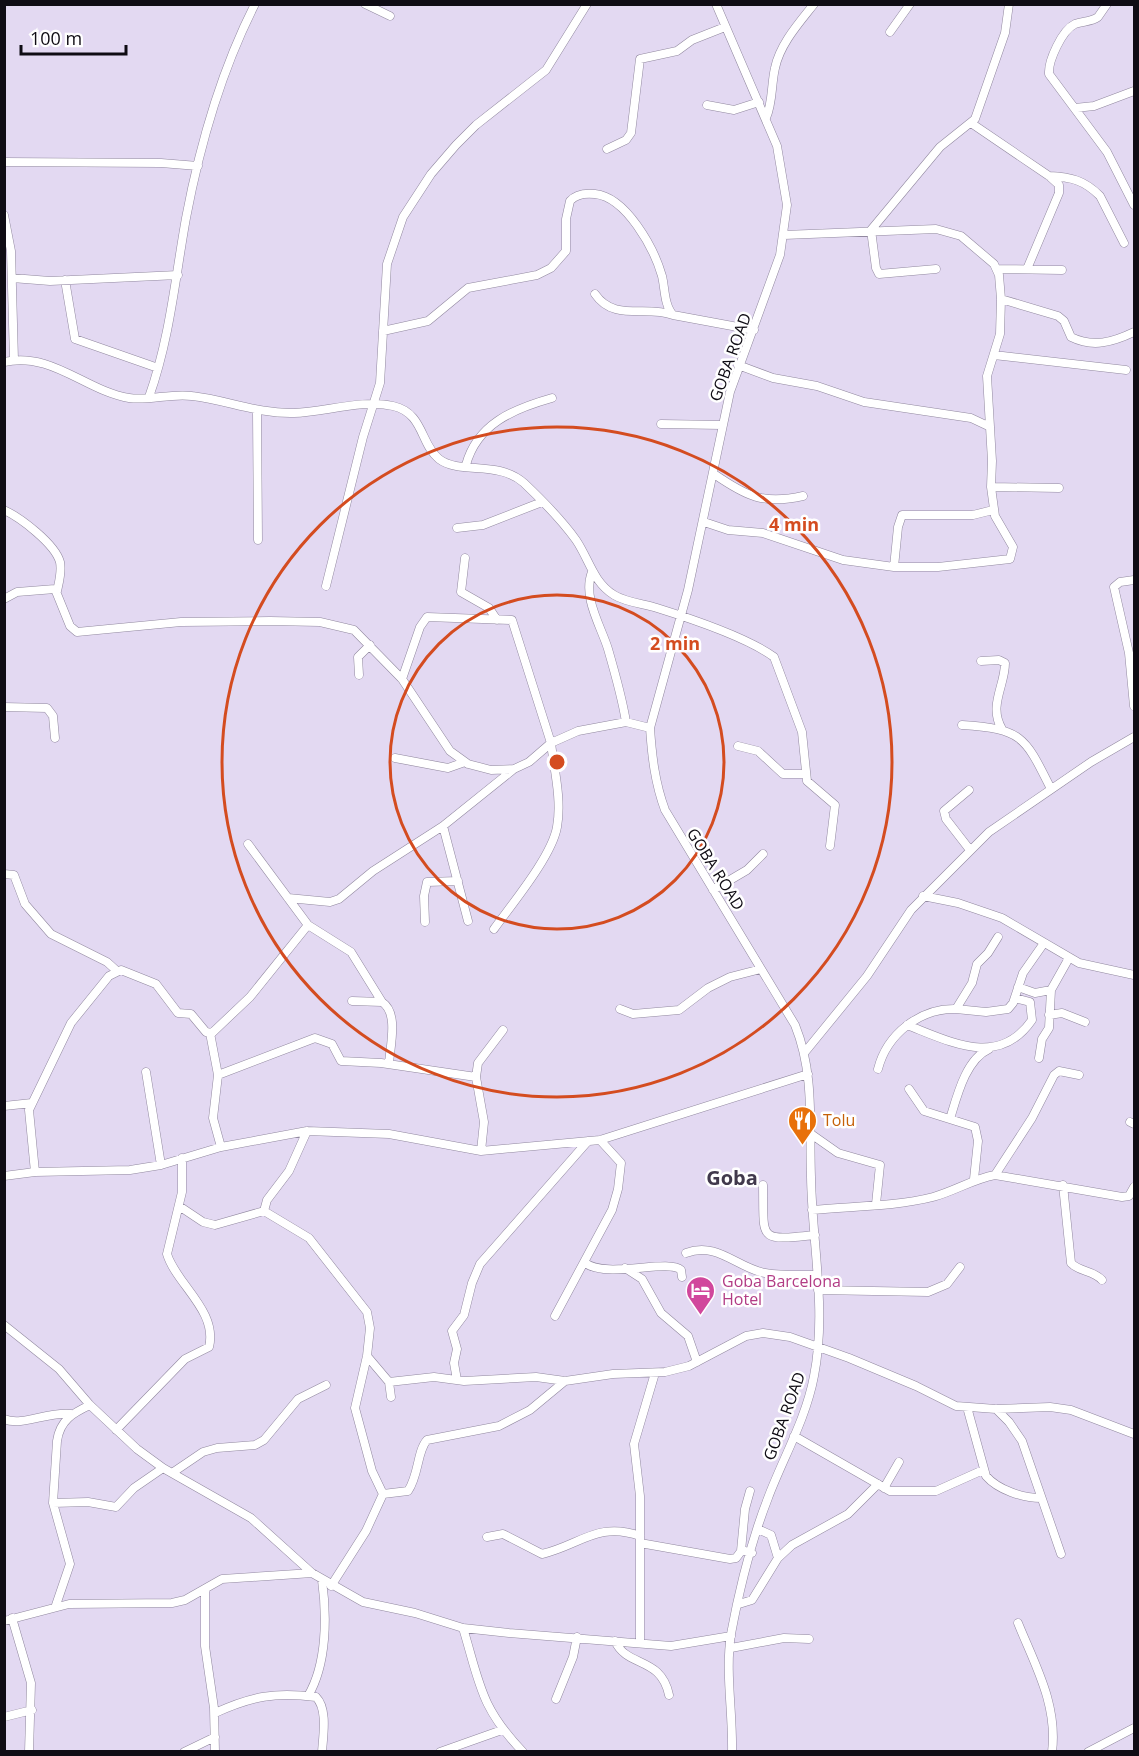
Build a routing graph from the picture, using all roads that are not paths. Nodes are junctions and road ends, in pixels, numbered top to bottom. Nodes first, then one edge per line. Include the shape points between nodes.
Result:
1 (255, 4) edge
2 (365, 4) edge
3 (588, 4) edge
4 (716, 4) edge
5 (814, 4) edge
6 (909, 4) edge
7 (1009, 4) edge
8 (1107, 4) edge
9 (390, 16) dead end
10 (725, 27) junction
11 (890, 32) dead end
12 (1134, 91) edge
13 (759, 102) junction
14 (707, 105) dead end
15 (1075, 108) junction
16 (766, 118) junction
17 (971, 123) junction
18 (607, 150) dead end
19 (4, 162) edge
20 (198, 166) junction
21 (1049, 176) junction
22 (1134, 205) edge
23 (4, 215) edge
24 (871, 230) junction
25 (784, 235) junction
26 (1124, 243) dead end
27 (936, 269) dead end
28 (997, 269) junction
29 (1027, 269) junction
30 (1062, 270) dead end
31 (178, 275) junction
32 (12, 278) junction
33 (64, 280) junction
34 (595, 294) dead end
35 (1001, 299) junction
36 (672, 315) junction
37 (754, 330) junction
38 (383, 331) junction
39 (1134, 332) edge
40 (994, 355) junction
41 (14, 360) junction
42 (4, 362) edge
43 (738, 365) junction
44 (158, 368) junction
45 (1126, 370) dead end
46 (148, 397) junction
47 (552, 399) dead end
48 (374, 405) junction
49 (257, 412) junction
50 (661, 424) dead end
51 (722, 425) junction
52 (988, 426) junction
53 (466, 465) junction
54 (714, 474) junction
55 (991, 487) junction
56 (1059, 488) dead end
57 (803, 496) dead end
58 (542, 502) junction
59 (4, 510) edge
60 (993, 510) junction
61 (704, 522) junction
62 (457, 528) dead end
63 (258, 540) dead end
64 (465, 558) dead end
65 (894, 567) junction
66 (592, 572) junction
67 (1134, 580) edge
68 (326, 586) dead end
69 (57, 591) junction
70 (4, 598) edge
71 (681, 616) junction
72 (497, 620) junction
73 (370, 645) junction
74 (981, 661) dead end
75 (358, 675) dead end
76 (402, 679) junction
77 (1134, 706) edge
78 (4, 707) edge
79 (626, 722) junction
80 (962, 725) dead end
81 (650, 728) junction
82 (1002, 729) junction
83 (1134, 737) edge
84 (56, 738) dead end
85 (551, 743) junction
86 (738, 746) dead end
87 (395, 758) dead end
88 (465, 762) junction
89 (514, 769) junction
90 (805, 774) junction
91 (1051, 789) junction
92 (969, 790) dead end
93 (443, 826) junction
94 (248, 844) dead end
95 (830, 846) dead end
96 (970, 850) junction
97 (763, 854) dead end
98 (4, 874) edge
99 (458, 881) junction
100 (713, 890) junction
101 (923, 896) junction
102 (288, 898) junction
103 (468, 921) dead end
104 (425, 922) dead end
105 (308, 925) junction
106 (494, 930) dead end
107 (998, 937) dead end
108 (1044, 943) junction
109 (1069, 958) junction
110 (761, 969) junction
111 (117, 972) junction
112 (1134, 975) edge
113 (1018, 987) junction
114 (1051, 990) junction
115 (1015, 998) junction
116 (352, 1001) dead end
117 (382, 1002) junction
118 (620, 1008) dead end
119 (956, 1009) junction
120 (1049, 1015) junction
121 (1085, 1022) dead end
122 (907, 1025) junction
123 (503, 1030) dead end
124 (210, 1034) junction
125 (991, 1048) junction
126 (805, 1052) junction
127 (1039, 1058) dead end
128 (389, 1064) junction
129 (878, 1069) dead end
130 (146, 1072) dead end
131 (808, 1074) junction
132 (218, 1075) junction
133 (1079, 1075) dead end
134 (476, 1077) junction
135 (909, 1089) dead end
136 (32, 1103) junction
137 (4, 1106) edge
138 (950, 1119) junction
139 (307, 1131) junction
140 (811, 1134) junction
141 (600, 1140) junction
142 (588, 1141) junction
143 (221, 1147) junction
144 (481, 1151) junction
145 (182, 1158) junction
146 (160, 1165) junction
147 (35, 1172) junction
148 (994, 1175) junction
149 (4, 1176) edge
150 (974, 1179) junction
151 (763, 1185) dead end
152 (1063, 1185) junction
153 (1134, 1187) edge
154 (876, 1204) junction
155 (179, 1206) junction
156 (264, 1210) junction
157 (812, 1210) junction
158 (815, 1235) junction
159 (686, 1253) dead end
160 (584, 1262) junction
161 (960, 1267) dead end
162 (625, 1268) junction
163 (817, 1275) junction
164 (682, 1277) dead end
165 (1102, 1280) dead end
166 (818, 1290) junction
167 (555, 1316) dead end
168 (4, 1325) edge
169 (819, 1347) junction
170 (367, 1356) junction
171 (697, 1362) junction
172 (655, 1373) junction
173 (457, 1380) junction
174 (565, 1381) junction
175 (389, 1382) junction
176 (326, 1385) dead end
177 (391, 1396) dead end
178 (90, 1405) junction
179 (967, 1407) junction
180 (996, 1409) junction
181 (71, 1414) junction
182 (4, 1419) edge
183 (116, 1430) junction
184 (1134, 1434) edge
185 (794, 1436) junction
186 (899, 1462) dead end
187 (163, 1468) junction
188 (983, 1470) junction
189 (172, 1473) junction
190 (881, 1486) junction
191 (750, 1491) dead end
192 (383, 1494) junction
193 (1041, 1498) junction
194 (53, 1503) junction
195 (758, 1529) junction
196 (487, 1537) dead end
197 (640, 1540) junction
198 (741, 1551) junction
199 (752, 1553) junction
200 (1061, 1554) dead end
201 (778, 1558) junction
202 (312, 1573) junction
203 (322, 1580) junction
204 (332, 1586) junction
205 (205, 1589) junction
206 (739, 1604) junction
207 (56, 1605) junction
208 (8, 1620) edge
209 (1018, 1623) dead end
210 (463, 1628) junction
211 (731, 1636) junction
212 (577, 1637) junction
213 (809, 1639) dead end
214 (615, 1641) junction
215 (640, 1643) junction
216 (731, 1648) junction
217 (669, 1695) dead end
218 (308, 1696) junction
219 (556, 1699) dead end
220 (32, 1710) junction
221 (215, 1713) junction
222 (4, 1717) edge
223 (1134, 1728) edge
224 (501, 1730) junction
225 (215, 1737) junction
226 (29, 1752) edge
227 (184, 1752) edge
228 (215, 1752) edge
229 (322, 1752) edge
230 (440, 1752) edge
231 (523, 1752) edge
232 (732, 1752) edge
233 (1052, 1752) edge
234 (1088, 1752) edge

1 - 20 street via 221,84
2 - 9 street
3 - 38 street via 546,70 456,145 402,217 387,264
4 - 10 street, GOBA ROAD
5 - 16 street via 795,28 775,65
6 - 11 street
7 - 17 street via 1005,33
8 - 15 street via 1093,21 1070,27 1049,66 1050,79
10 - 13 street, GOBA ROAD
10 - 18 street via 672,53 640,59 631,133
12 - 15 street via 1094,106
13 - 14 street via 734,110
13 - 16 street, GOBA ROAD
15 - 22 street via 1107,152
16 - 25 street, GOBA ROAD via 783,170 787,205
17 - 21 street
17 - 24 street via 940,147
19 - 20 street
20 - 31 street
21 - 26 street via 1080,180 1094,190
21 - 29 street via 1058,183 1059,193
23 - 32 street
24 - 25 street
24 - 27 street via 879,274
24 - 28 street via 921,228 950,232 961,236
25 - 37 street, GOBA ROAD
28 - 29 street
28 - 35 street
29 - 30 street
31 - 33 street
31 - 44 street via 168,336
32 - 33 street
32 - 41 street
33 - 44 street via 75,339
34 - 36 street via 599,301 621,312 655,310
35 - 39 street via 1058,316 1071,337 1087,343 1108,342
35 - 40 street
36 - 37 street
36 - 38 street via 658,265 627,211 607,196 592,193 580,194 570,201 566,251 551,268 537,275 468,288 428,321
37 - 43 street, GOBA ROAD
38 - 48 street via 383,361
40 - 45 street
40 - 52 street via 987,376
41 - 42 street
41 - 46 street via 38,362 69,372 130,398
43 - 51 street, GOBA ROAD
43 - 52 street via 864,402 971,418
44 - 46 street
46 - 49 street via 189,395
47 - 53 street via 516,410 493,424 475,441
48 - 49 street via 304,413
48 - 53 street via 394,406 409,414 436,456 455,466
48 - 68 street
49 - 63 street
50 - 51 street
51 - 54 street, GOBA ROAD
52 - 55 street
53 - 58 street via 511,475
54 - 57 street via 762,500
54 - 61 street, GOBA ROAD
55 - 56 street
55 - 60 street
58 - 62 street via 483,525
58 - 66 street via 576,541
59 - 69 street via 14,514 53,549 61,567
60 - 65 street via 973,515 902,515
60 - 65 street via 1012,547 1010,559 938,567
61 - 65 street via 728,530 769,535 843,560
61 - 71 street, GOBA ROAD
64 - 72 street via 462,592 489,608
66 - 71 street via 615,596
66 - 79 street via 592,604 608,647
67 - 77 street via 1114,587 1129,653
69 - 70 street via 17,592
69 - 73 street via 70,626 77,632 181,622 320,622 354,630
71 - 81 street, GOBA ROAD
71 - 90 street via 774,657 802,732
72 - 76 street via 427,617
72 - 85 street via 514,623
73 - 75 street via 358,657
73 - 76 street
74 - 82 street via 1005,663 996,709
76 - 88 street via 450,751
78 - 84 street via 47,708 53,716
79 - 81 street
79 - 85 street via 578,731
80 - 82 street
81 - 100 street, GOBA ROAD via 656,783 665,810
82 - 91 street via 1028,746
83 - 91 street
85 - 89 street
85 - 106 street via 557,828 546,853
86 - 90 street via 758,751 783,774
87 - 88 street via 448,768
88 - 89 street via 491,770
89 - 93 street
90 - 95 street via 817,792 835,805
91 - 96 street
92 - 96 street via 944,811
93 - 99 street
93 - 102 street via 373,871 335,902
94 - 102 street
96 - 101 street
97 - 100 street via 747,870
98 - 111 street via 14,875 25,904 51,934 107,962
99 - 103 street
99 - 104 street via 427,882
100 - 110 street, GOBA ROAD
101 - 108 street via 992,914
101 - 126 street via 867,976
102 - 105 street
105 - 117 street via 351,952
105 - 124 street via 250,997
107 - 119 street via 977,964 972,983
108 - 109 street
108 - 113 street
109 - 112 street
109 - 114 street
110 - 118 street via 730,976 679,1010 633,1014
110 - 126 street, GOBA ROAD via 795,1025
111 - 124 street via 125,971 156,984 178,1013 194,1016
111 - 136 street via 74,1018
113 - 114 street via 1035,993
113 - 115 street
114 - 120 street
115 - 119 street via 1008,1009 999,1012
115 - 125 street via 1030,1002 1032,1020 1009,1044
116 - 117 street
117 - 128 street via 391,1016
119 - 122 street via 929,1012
120 - 121 street via 1062,1013
120 - 127 street
122 - 125 street via 965,1046
122 - 129 street via 894,1037
123 - 134 street via 478,1063
124 - 132 street
125 - 138 street via 980,1055 967,1074
126 - 131 street, GOBA ROAD
128 - 132 street via 341,1061 332,1044 315,1038
128 - 134 street
130 - 146 street
131 - 140 street, GOBA ROAD
131 - 141 street
132 - 143 street via 212,1106
133 - 148 street via 1059,1071 1054,1075 1032,1118
134 - 144 street via 484,1122
135 - 138 street via 924,1110
136 - 137 street
136 - 147 street via 29,1110
138 - 150 street via 977,1130
139 - 143 street
139 - 144 street via 377,1133
139 - 156 street via 289,1171
140 - 154 street via 838,1153 880,1165
140 - 157 street, GOBA ROAD
141 - 142 street
141 - 160 street via 618,1158 621,1170 615,1201
142 - 144 street
142 - 173 street via 480,1264 464,1315 452,1331 457,1349
143 - 145 street
145 - 146 street
145 - 155 street
146 - 147 street via 112,1172
147 - 149 street
148 - 150 street
148 - 152 street
150 - 154 street via 934,1197
151 - 158 street via 764,1228 769,1236 776,1239
152 - 153 street via 1122,1197 1129,1196
152 - 165 street via 1071,1263
154 - 157 street
155 - 156 street via 215,1225
155 - 183 street via 167,1254 203,1315 210,1334 209,1347 185,1359
156 - 170 street via 309,1238 362,1304 370,1321
157 - 158 street, GOBA ROAD
158 - 163 street, GOBA ROAD
159 - 163 street via 713,1250 767,1274
160 - 162 street via 596,1269
160 - 167 street
161 - 166 street via 947,1284 928,1292
162 - 164 street via 674,1266 681,1270
162 - 171 street via 642,1280 659,1310 684,1330
163 - 166 street, GOBA ROAD
166 - 169 street, GOBA ROAD
168 - 178 street via 59,1369
169 - 171 street via 790,1337 755,1334
169 - 179 street via 916,1386 940,1400
169 - 185 street, GOBA ROAD via 814,1379
170 - 175 street
170 - 192 street via 356,1414 372,1471
171 - 172 street
172 - 174 street
172 - 197 street via 634,1444
173 - 174 street via 536,1377
173 - 175 street via 417,1377
174 - 192 street via 530,1410 499,1426 428,1440 408,1491
175 - 177 street
176 - 189 street via 298,1399 264,1440 255,1445 202,1452
178 - 181 street
178 - 183 street
179 - 180 street
179 - 188 street
180 - 184 street via 1071,1410
180 - 193 street via 1022,1441
181 - 182 street via 56,1413 17,1422
181 - 194 street via 58,1431
183 - 187 street
185 - 190 street
185 - 195 street, GOBA ROAD
186 - 190 street
187 - 189 street
187 - 194 street via 134,1488 116,1507 88,1502
188 - 190 street via 936,1491 897,1492
188 - 193 street via 992,1483 1023,1496
189 - 202 street via 251,1518
190 - 201 street via 856,1508 792,1545
191 - 198 street
192 - 204 street via 366,1531
193 - 200 street
194 - 207 street via 70,1564
195 - 199 street, GOBA ROAD
195 - 201 street via 771,1535
196 - 197 street via 503,1534 542,1554 610,1530 624,1531
197 - 198 street via 730,1559
197 - 215 street
198 - 199 street
199 - 206 street, GOBA ROAD
201 - 206 street via 752,1600
202 - 203 street
202 - 205 street via 222,1579
203 - 204 street
203 - 218 street via 325,1602 320,1663
204 - 210 street via 363,1602
205 - 207 street via 172,1603
205 - 221 street via 204,1646
206 - 211 street, GOBA ROAD
207 - 208 street
208 - 220 street via 30,1677
209 - 233 street via 1046,1691 1052,1720
210 - 212 street
210 - 224 street via 483,1698
211 - 215 street via 671,1646
211 - 216 street, GOBA ROAD
212 - 214 street
212 - 219 street
213 - 216 street via 784,1638
214 - 215 street
214 - 217 street via 625,1654 651,1666 663,1679
216 - 232 street, GOBA ROAD
218 - 221 street via 265,1694
218 - 229 street via 316,1697 321,1706
220 - 222 street
220 - 226 street
221 - 225 street
223 - 234 street
224 - 230 street
224 - 231 street
225 - 227 street
225 - 228 street

